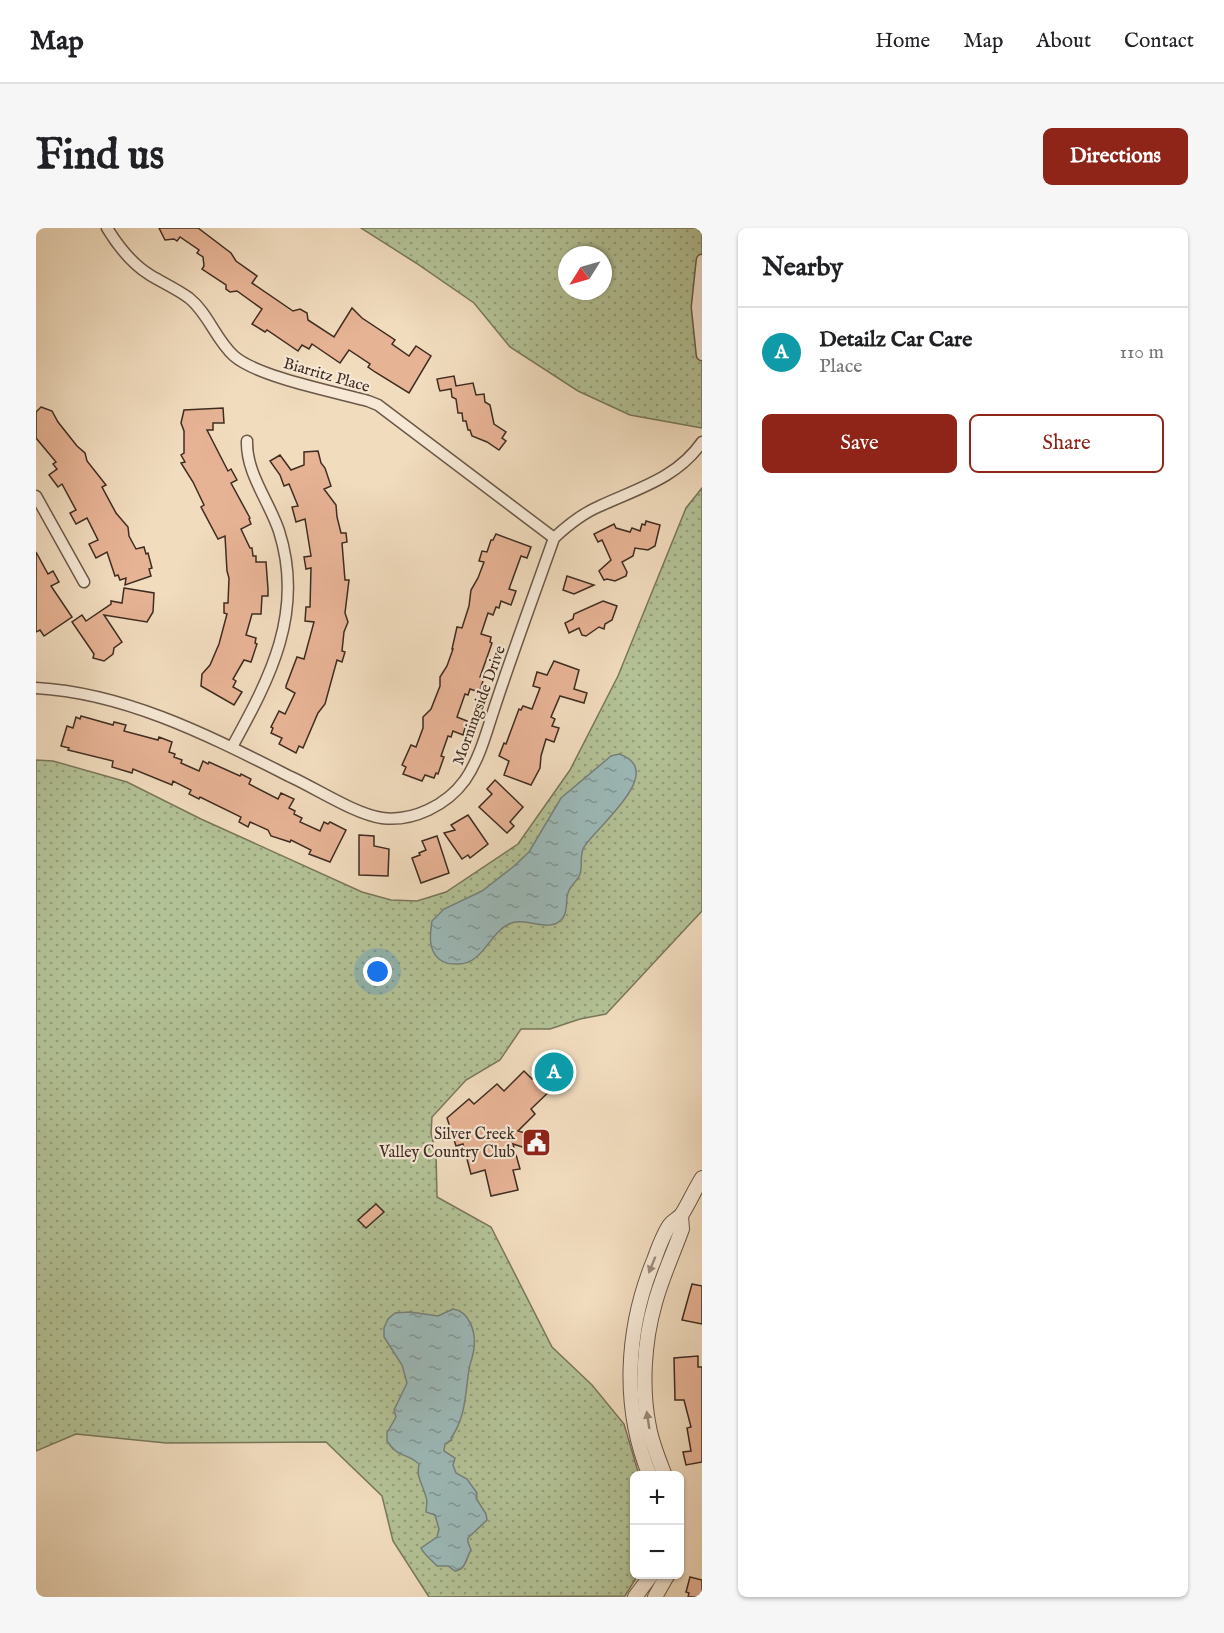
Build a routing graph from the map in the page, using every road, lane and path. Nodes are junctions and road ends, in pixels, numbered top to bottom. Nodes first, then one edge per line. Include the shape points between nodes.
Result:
1 (107, 228) edge
2 (702, 260) edge
3 (702, 355) edge
4 (247, 441) dead end
5 (702, 442) edge
6 (36, 495) edge
7 (554, 538) junction
8 (84, 582) dead end
9 (36, 688) edge
10 (232, 747) junction
11 (702, 1178) edge
12 (681, 1216) junction
13 (633, 1336) junction
14 (648, 1337) junction
15 (648, 1471) edge
16 (663, 1471) edge
17 (650, 1579) edge
18 (666, 1579) edge
19 (642, 1595) edge
20 (656, 1597) edge

1 - 7 street, Biarritz Place via 141,270 195,303 228,350 242,362 272,375 378,405
2 - 3 street via 697,307
4 - 10 street via 248,460 282,543 286,609 271,670
5 - 7 street via 664,478 599,506
6 - 8 street
7 - 10 street, Morningside Drive via 470,772 438,804 404,818 372,816
9 - 10 street, Morningside Drive via 75,692 142,710
11 - 12 street
12 -> 13 street via 669,1226 651,1266
12 - 14 street via 682,1229 659,1288
13 - 14 street
13 - 15 street via 632,1407
16 -> 14 street via 645,1398
17 - 19 street
18 - 20 street

